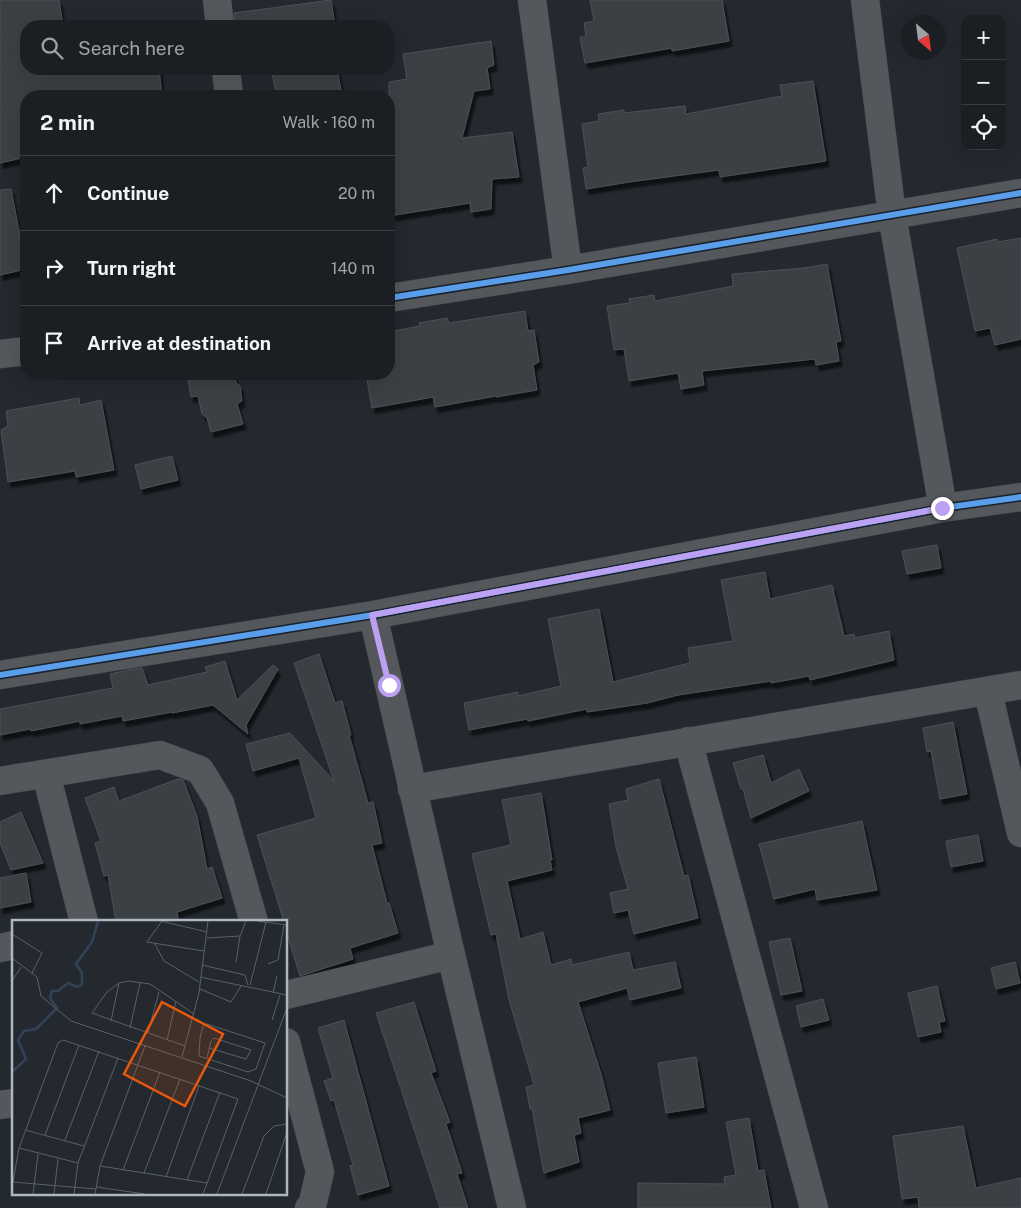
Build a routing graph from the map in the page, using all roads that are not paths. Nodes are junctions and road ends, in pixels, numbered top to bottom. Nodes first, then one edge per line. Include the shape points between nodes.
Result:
1 (217, 0) edge
2 (532, 0) edge
3 (865, 0) edge
4 (219, 20) edge
5 (227, 75) edge
6 (228, 90) edge
7 (1021, 193) edge
8 (892, 215) junction
9 (568, 270) junction
10 (395, 297) edge
11 (20, 352) edge
12 (0, 354) edge
13 (1021, 497) edge
14 (942, 508) junction
15 (372, 615) junction
16 (0, 675) edge
17 (1021, 685) edge
18 (988, 692) junction
19 (688, 741) junction
20 (46, 774) junction
21 (0, 781) edge
22 (412, 789) junction
23 (1021, 833) edge
24 (83, 920) edge
25 (253, 920) edge
26 (451, 955) junction
27 (288, 995) edge
28 (288, 1050) edge
29 (309, 1208) edge
30 (512, 1208) edge
31 (814, 1208) edge

1 - 4 street
2 - 9 street
3 - 8 street
5 - 6 street
7 - 8 street
8 - 9 street
8 - 14 street
9 - 10 street
11 - 12 street
13 - 14 street
14 - 15 street
15 - 16 street
15 - 22 street
17 - 18 street
18 - 19 street
18 - 23 street
19 - 22 street
19 - 31 street
20 - 21 street
20 - 24 street
20 - 25 street via 160,755 200,770 220,803
22 - 26 street
26 - 27 street
26 - 30 street
28 - 29 street via 320,1172

